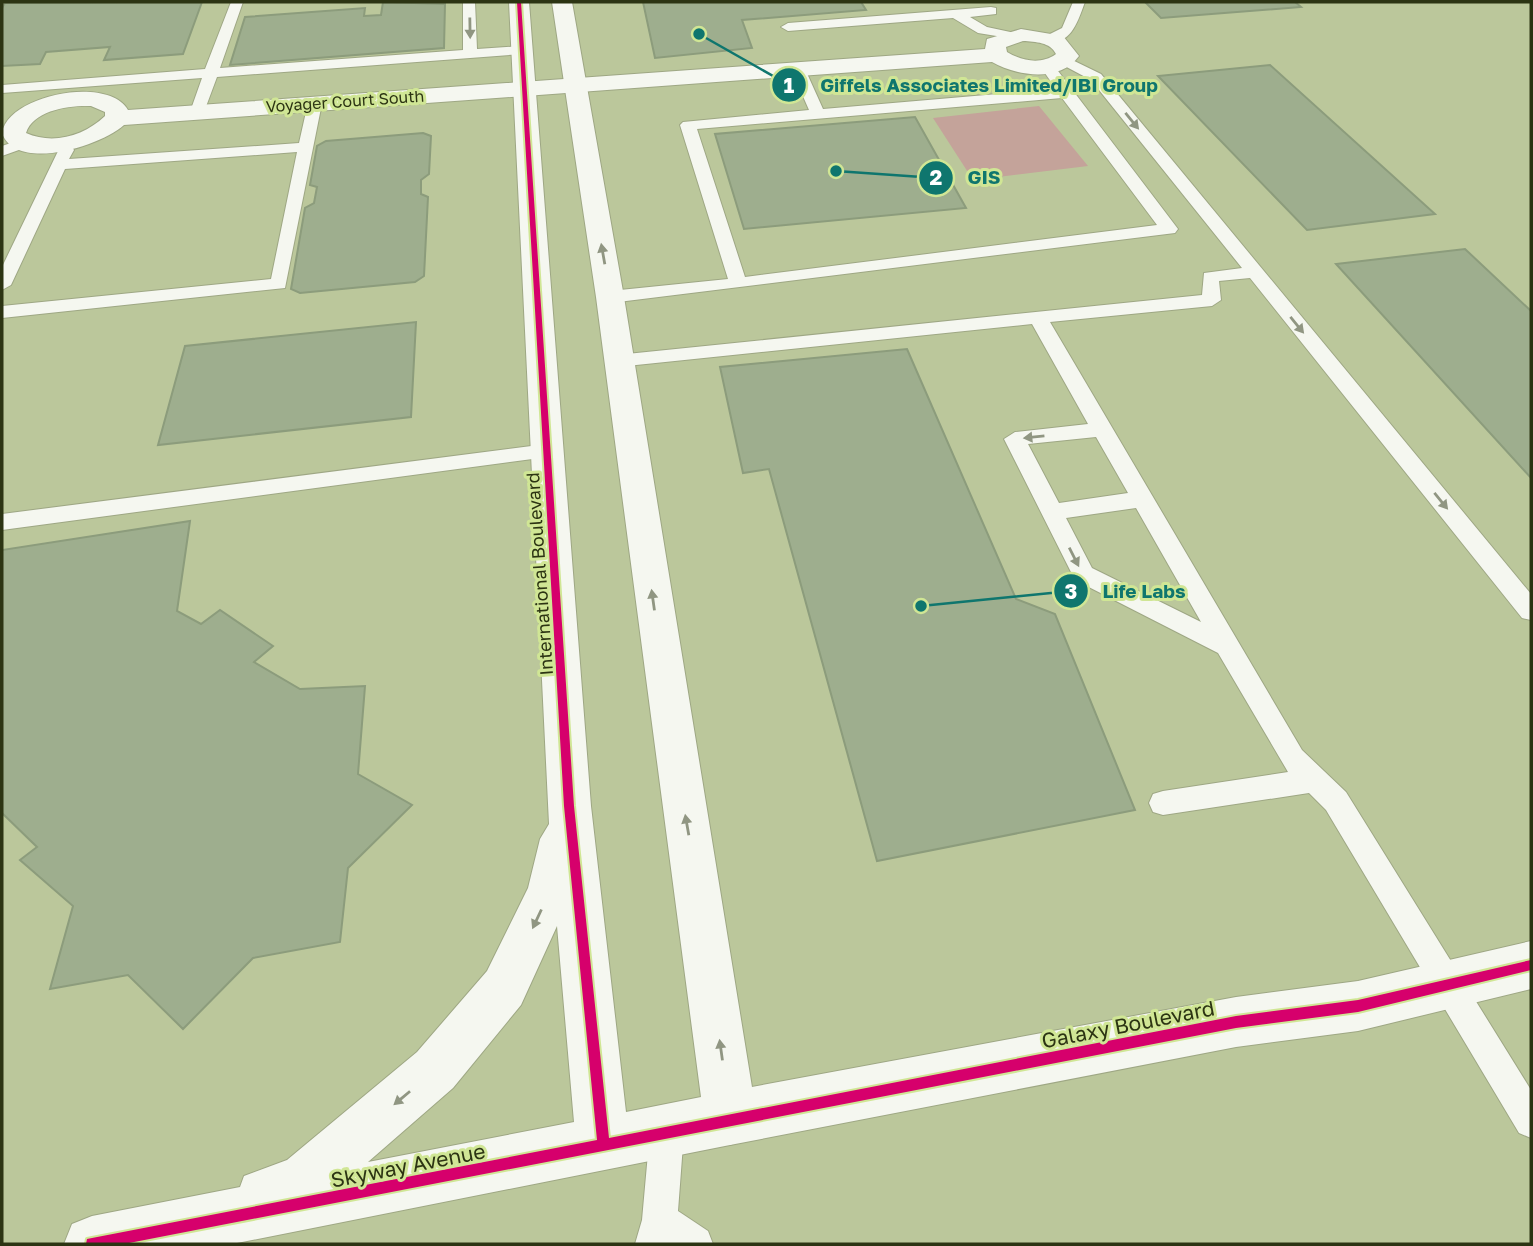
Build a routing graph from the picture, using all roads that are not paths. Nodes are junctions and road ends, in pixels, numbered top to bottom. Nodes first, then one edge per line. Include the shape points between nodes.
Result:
1 (469, 2) edge
2 (519, 2) edge
3 (562, 2) edge
4 (923, 2) edge
5 (985, 2) edge
6 (1079, 2) edge
7 (240, 3) edge
8 (954, 13) junction
9 (932, 15) junction
10 (788, 27) dead end
11 (1010, 36) junction
12 (1051, 39) junction
13 (522, 50) junction
14 (470, 55) junction
15 (996, 55) junction
16 (1056, 63) junction
17 (798, 69) junction
18 (211, 75) junction
19 (573, 84) junction
20 (524, 88) junction
21 (2, 89) edge
22 (1066, 93) junction
23 (2, 97) edge
24 (315, 103) junction
25 (35, 110) junction
26 (197, 112) junction
27 (818, 114) junction
28 (117, 118) junction
29 (25, 143) junction
30 (69, 143) junction
31 (307, 147) junction
32 (2, 151) edge
33 (59, 165) junction
34 (1254, 272) junction
35 (738, 282) junction
36 (2, 285) edge
37 (610, 297) junction
38 (2, 312) edge
39 (1038, 318) junction
40 (617, 361) junction
41 (1102, 429) junction
42 (547, 452) junction
43 (1142, 499) junction
44 (1052, 512) junction
45 (2, 522) edge
46 (1531, 611) edge
47 (1227, 646) junction
48 (1315, 780) junction
49 (1163, 803) dead end
50 (569, 806) junction
51 (1531, 965) edge
52 (1447, 985) junction
53 (730, 1118) junction
54 (1531, 1121) edge
55 (667, 1130) junction
56 (603, 1143) junction
57 (176, 1229) junction
58 (657, 1232) edge
59 (92, 1244) edge
60 (695, 1244) edge

1 -> 14 lane
2 - 13 street, International Boulevard
3 - 19 street
4 - 9 lane
5 - 8 lane via 991,10
6 - 12 lane via 1068,30
7 - 18 lane
8 - 9 lane
8 - 11 lane via 983,30
9 - 10 lane
11 - 12 street
11 - 15 street via 995,44
12 - 16 street via 1068,51
13 - 14 lane
13 - 20 street, International Boulevard
14 - 18 lane
15 - 16 street via 1024,66
15 - 17 street, Voyager Court South
16 - 22 lane
16 -> 34 lane via 1096,77
17 - 19 street, Voyager Court South
17 - 27 lane
18 - 21 lane
18 - 26 lane
19 - 20 street, Voyager Court South
37 -> 19 street
20 - 24 street, Voyager Court South
20 - 42 street, International Boulevard
22 - 27 lane
22 - 35 lane via 1169,229
23 - 25 lane
24 - 26 street, Voyager Court South
24 - 31 lane
25 - 28 street via 80,99 101,100 116,109
25 - 29 street via 13,130
26 - 28 street, Voyager Court South
27 - 35 lane via 688,125
28 - 30 street, Voyager Court South via 99,132
29 - 30 street, Voyager Court South
29 - 32 lane
30 - 33 lane
31 - 33 lane
31 - 38 lane via 279,284
33 - 36 lane
34 - 39 lane via 1210,277 1212,300
34 -> 46 lane
35 - 37 lane
37 - 40 street
39 - 40 lane
39 - 41 lane
53 -> 40 street
41 - 43 lane
41 -> 44 lane via 1015,439
42 - 45 lane
42 - 50 street, International Boulevard
43 - 44 lane
43 - 47 lane
44 -> 47 lane via 1083,574
47 - 48 lane via 1292,758
48 - 49 lane
48 - 52 lane via 1336,800
50 - 56 street, International Boulevard
50 -> 57 street via 550,891 504,988 435,1070 305,1181
51 - 52 street, Galaxy Boulevard
52 - 53 street, Galaxy Boulevard via 1358,1006 1236,1022
52 - 54 lane
53 - 55 street, Skyway Avenue
55 - 56 street, Skyway Avenue
55 - 58 lane
56 - 57 street, Skyway Avenue
57 - 59 street, Skyway Avenue
58 - 60 lane

